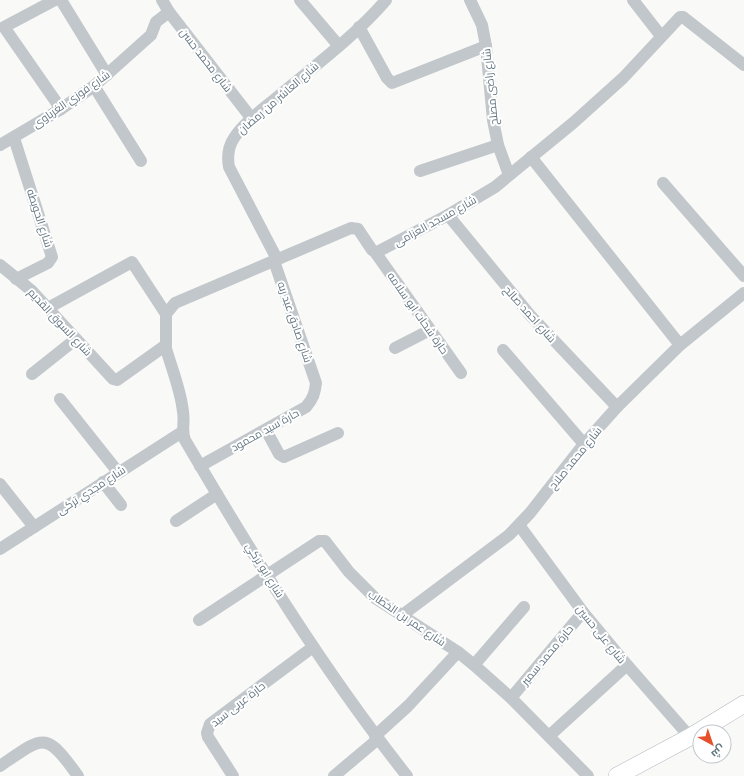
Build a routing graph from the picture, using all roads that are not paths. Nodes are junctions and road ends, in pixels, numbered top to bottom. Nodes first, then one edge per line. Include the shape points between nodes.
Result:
1 (55, 0) edge
2 (61, 0) edge
3 (162, 0) edge
4 (300, 0) edge
5 (386, 0) edge
6 (470, 0) edge
7 (633, 0) edge
8 (42, 3) edge
9 (169, 12) junction
10 (359, 27) junction
11 (661, 36) junction
12 (339, 46) junction
13 (486, 46) junction
14 (744, 65) edge
15 (107, 75) junction
16 (94, 86) junction
17 (61, 109) junction
18 (252, 119) junction
19 (14, 138) junction
20 (0, 145) edge
21 (498, 145) junction
22 (531, 157) junction
23 (141, 161) dead end
24 (420, 171) dead end
25 (509, 175) junction
26 (663, 183) dead end
27 (448, 216) junction
28 (375, 252) junction
29 (276, 260) junction
30 (0, 265) edge
31 (744, 276) edge
32 (16, 280) junction
33 (744, 293) edge
34 (48, 308) junction
35 (166, 314) junction
36 (430, 330) junction
37 (76, 339) junction
38 (165, 345) junction
39 (680, 345) junction
40 (395, 348) dead end
41 (502, 350) dead end
42 (461, 373) dead end
43 (32, 374) dead end
44 (316, 383) joint
45 (60, 399) dead end
46 (617, 407) junction
47 (266, 430) junction
48 (182, 432) junction
49 (338, 433) dead end
50 (584, 444) junction
51 (200, 466) junction
52 (118, 472) junction
53 (103, 482) junction
54 (0, 484) edge
55 (217, 494) junction
56 (121, 505) dead end
57 (176, 521) dead end
58 (519, 525) junction
59 (34, 527) junction
60 (0, 549) edge
61 (268, 575) junction
62 (524, 607) dead end
63 (583, 612) junction
64 (401, 616) junction
65 (199, 620) dead end
66 (313, 647) junction
67 (458, 652) junction
68 (627, 665) junction
69 (474, 666) junction
70 (511, 698) junction
71 (744, 704) edge
72 (549, 736) junction
73 (690, 737) junction
74 (377, 738) junction
75 (0, 766) edge
76 (338, 775) edge
77 (78, 776) edge
78 (234, 776) edge
79 (407, 776) edge
80 (588, 776) edge
81 (617, 776) edge

1 - 8 street
2 - 15 street
3 - 9 street, شارع محمد حسن
4 - 12 street
5 - 10 street, شارع العاشر من رمضان
6 - 13 street, شارع راضى مصلح via 482,25
7 - 11 street
8 - 17 street via 4,27
9 - 15 street, شارع فوزي الغرباوى via 156,22 151,35
9 - 18 street, شارع محمد حسن
10 - 12 street, شارع العاشر من رمضان
10 - 13 street via 392,83
11 - 14 street, شارع مسجد العزامى via 682,16
11 - 22 street, شارع مسجد العزامى via 623,78
12 - 18 street, شارع العاشر من رمضان
13 - 21 street, شارع راضى مصلح
15 - 16 street, شارع فوزي الغرباوى
16 - 17 street, شارع فوزي الغرباوى
16 - 23 street
17 - 19 street, شارع فوزي الغرباوى
18 - 29 street, شارع العاشر من رمضان via 234,138 227,156 229,167
19 - 20 street, شارع فوزي الغرباوى
19 - 32 street, شارع الحويطه via 52,257 48,263
21 - 24 street
21 - 25 street, شارع راضى مصلح
22 - 25 street, شارع مسجد العزامى
22 - 39 street
25 - 27 street, شارع مسجد العزامى via 495,187
26 - 31 street
27 - 28 street, شارع مسجد العزامى
27 - 46 street, شارع احمد صالح via 530,315
28 - 29 street via 358,229 353,227
28 - 36 street, حارة شحات ابو سلامه
29 - 35 street via 175,303
29 - 44 street, شارع صادق عبد ربه
30 - 32 street, شارع السوق القديم
32 - 34 street, شارع السوق القديم via 32,291
33 - 39 street, شارع محمد صلاح
34 - 35 street via 132,262
34 - 37 street, شارع السوق القديم
35 - 38 street
36 - 40 street
36 - 42 street, حارة شحات ابو سلامه
37 - 38 street, شارع السوق القديم via 113,379 118,379
37 - 43 street
38 - 48 street via 183,412
39 - 46 street, شارع محمد صلاح
41 - 50 street
44 - 47 street, حارة سيد محمود via 314,396 306,407
45 - 52 street
46 - 50 street, شارع محمد صلاح
47 - 49 street via 279,454 284,457
47 - 51 street, حارة سيد محمود
48 - 51 street, شارع ابو تركي
48 - 52 street, شارع مجدي تركى
50 - 58 street, شارع محمد صلاح
51 - 55 street, شارع ابو تركي
52 - 53 street, شارع مجدي تركى
53 - 56 street
53 - 59 street, شارع مجدي تركى
54 - 59 street
55 - 57 street
55 - 61 street, شارع ابو تركي
58 - 63 street, شارع على حسين
58 - 64 street, شارع محمد صلاح
59 - 60 street, شارع مجدي تركى
61 - 64 street, شارع عمر بن الخطاب via 319,541 325,541 361,586
61 - 65 street, شارع عمر بن الخطاب
61 - 66 street, شارع ابو تركي
62 - 69 street
63 - 68 street, شارع على حسين
63 - 70 street, حارة محمد سمير
64 - 67 street, شارع عمر بن الخطاب
66 - 74 street, شارع ابو تركي
66 - 78 street, حارة عربى سيد via 210,724 208,737
67 - 69 street, شارع عمر بن الخطاب
67 - 74 street
68 - 72 street
68 - 73 street, شارع على حسين
69 - 70 street, شارع عمر بن الخطاب
70 - 72 street, شارع عمر بن الخطاب
71 - 73 street
72 - 80 street, شارع عمر بن الخطاب
73 - 81 street
74 - 76 street
74 - 79 street, شارع ابو تركي
75 - 77 street via 29,746 46,742 61,751

